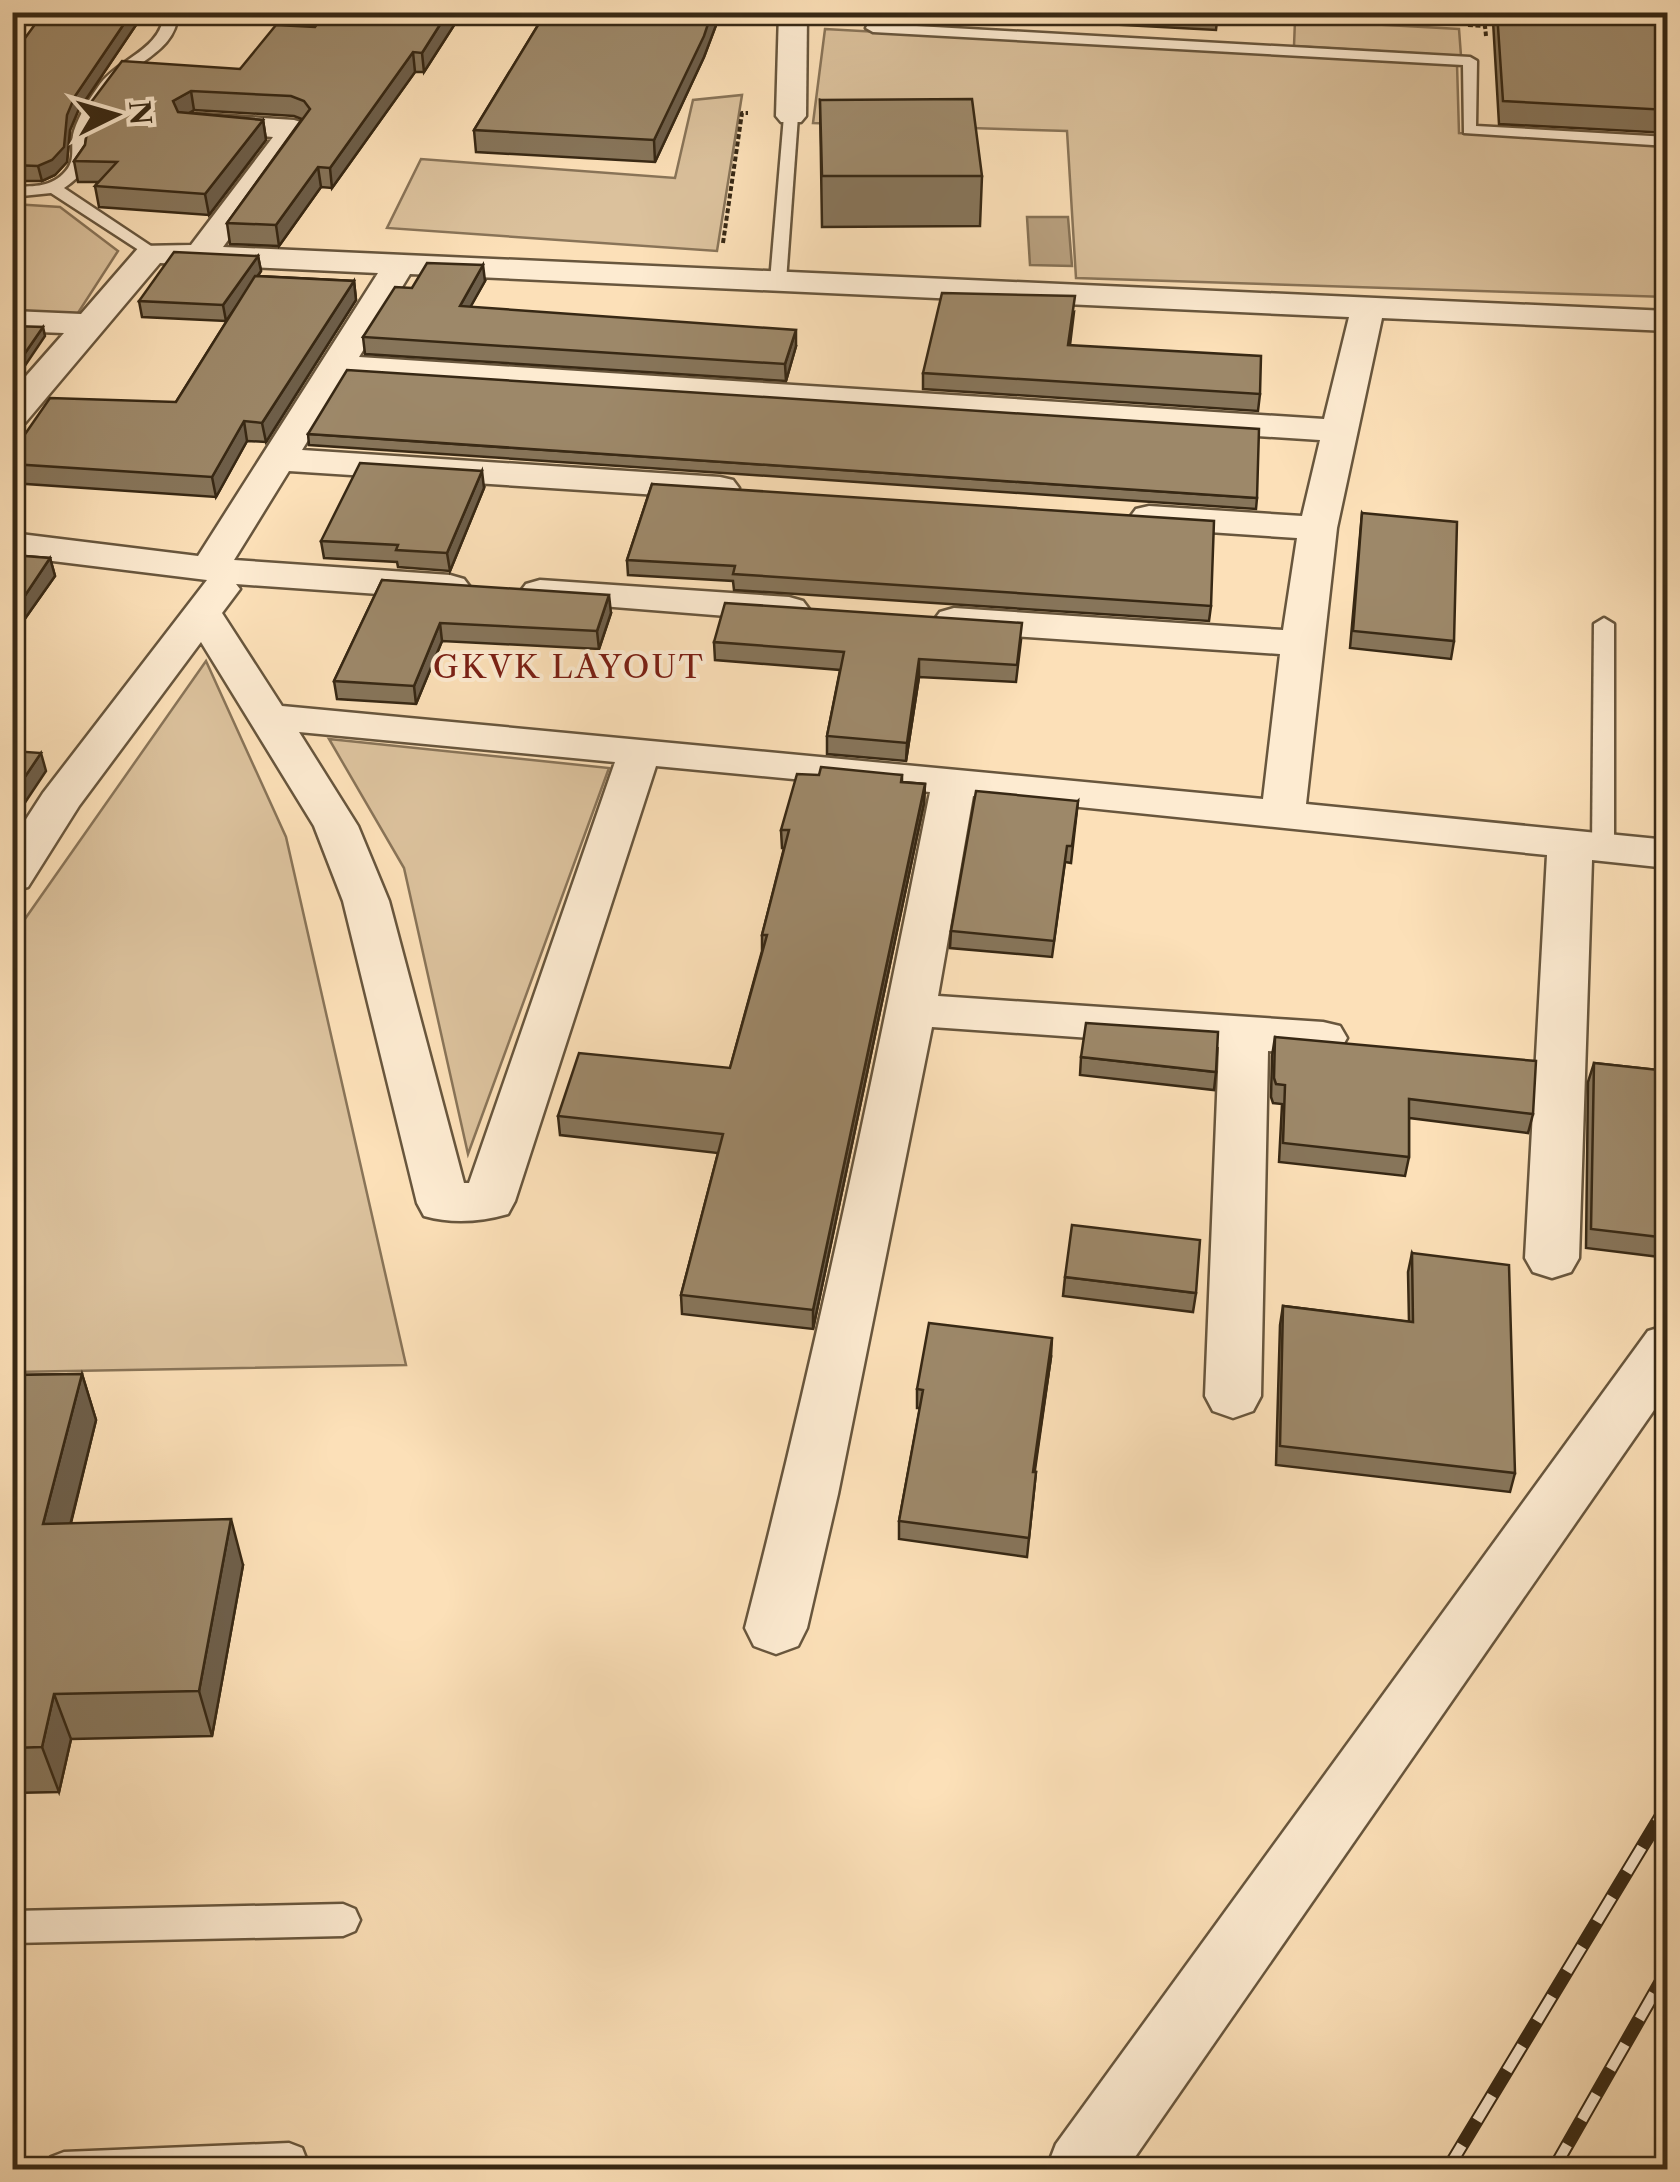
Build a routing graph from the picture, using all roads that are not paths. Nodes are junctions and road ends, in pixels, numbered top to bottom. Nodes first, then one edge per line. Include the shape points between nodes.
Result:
1 (22, 12) edge
2 (172, 12) edge
3 (793, 12) edge
4 (806, 12) edge
5 (879, 14) edge
6 (12, 16) edge
7 (791, 114) joint
8 (194, 122) edge
9 (1668, 142) edge
10 (52, 188) junction
11 (12, 192) edge
12 (151, 253) junction
13 (200, 255) junction
14 (400, 264) junction
15 (778, 281) junction
16 (1367, 309) junction
17 (12, 321) edge
18 (1668, 321) edge
19 (90, 324) junction
20 (336, 366) junction
21 (14, 411) edge
22 (1340, 432) junction
23 (278, 459) junction
24 (749, 490) edge
25 (1122, 515) edge
26 (1318, 528) junction
27 (12, 544) edge
28 (221, 571) junction
29 (202, 612) junction
30 (826, 612) edge
31 (925, 618) edge
32 (1604, 624) dead end
33 (1301, 643) junction
34 (268, 717) junction
35 (639, 754) junction
36 (954, 781) junction
37 (1283, 818) junction
38 (1586, 846) junction
39 (1668, 854) edge
40 (12, 877) edge
41 (911, 1010) junction
42 (1244, 1033) junction
43 (1323, 1038) edge
44 (1552, 1258) dead end
45 (1668, 1346) edge
46 (1233, 1396) dead end
47 (776, 1628) dead end
48 (343, 1920) dead end
49 (12, 1928) edge
50 (289, 2160) dead end
51 (64, 2170) edge
52 (1082, 2170) edge

1 - 6 lane
2 - 10 lane via 160,43 123,68 98,100 79,136 81,160
3 - 7 street
4 - 5 lane
5 - 9 lane via 874,28 1470,61 1470,130
7 - 15 lane
8 - 13 street via 294,129
10 - 11 lane
10 - 12 lane
12 - 13 street
12 - 19 street
13 - 14 street
14 - 15 street
14 - 20 street
15 - 16 street
16 - 18 street
16 - 22 street
17 - 19 street
19 - 21 street
20 - 22 street
20 - 23 street
22 - 26 street
23 - 24 street
23 - 28 street
25 - 26 street
26 - 33 street
27 - 28 street
28 - 29 street
28 - 30 street
29 - 34 street
29 - 40 street via 59,802
31 - 33 street
32 - 38 lane
33 - 37 street
34 - 35 street
34 - 35 street via 336,826 366,901 443,1204 489,1201
35 - 36 street
36 - 37 street
36 - 41 street
37 - 38 street
38 - 39 street
38 - 44 street
41 - 42 street
41 - 47 street
42 - 43 street
42 - 46 street
45 - 52 street
48 - 49 lane
50 - 51 lane

